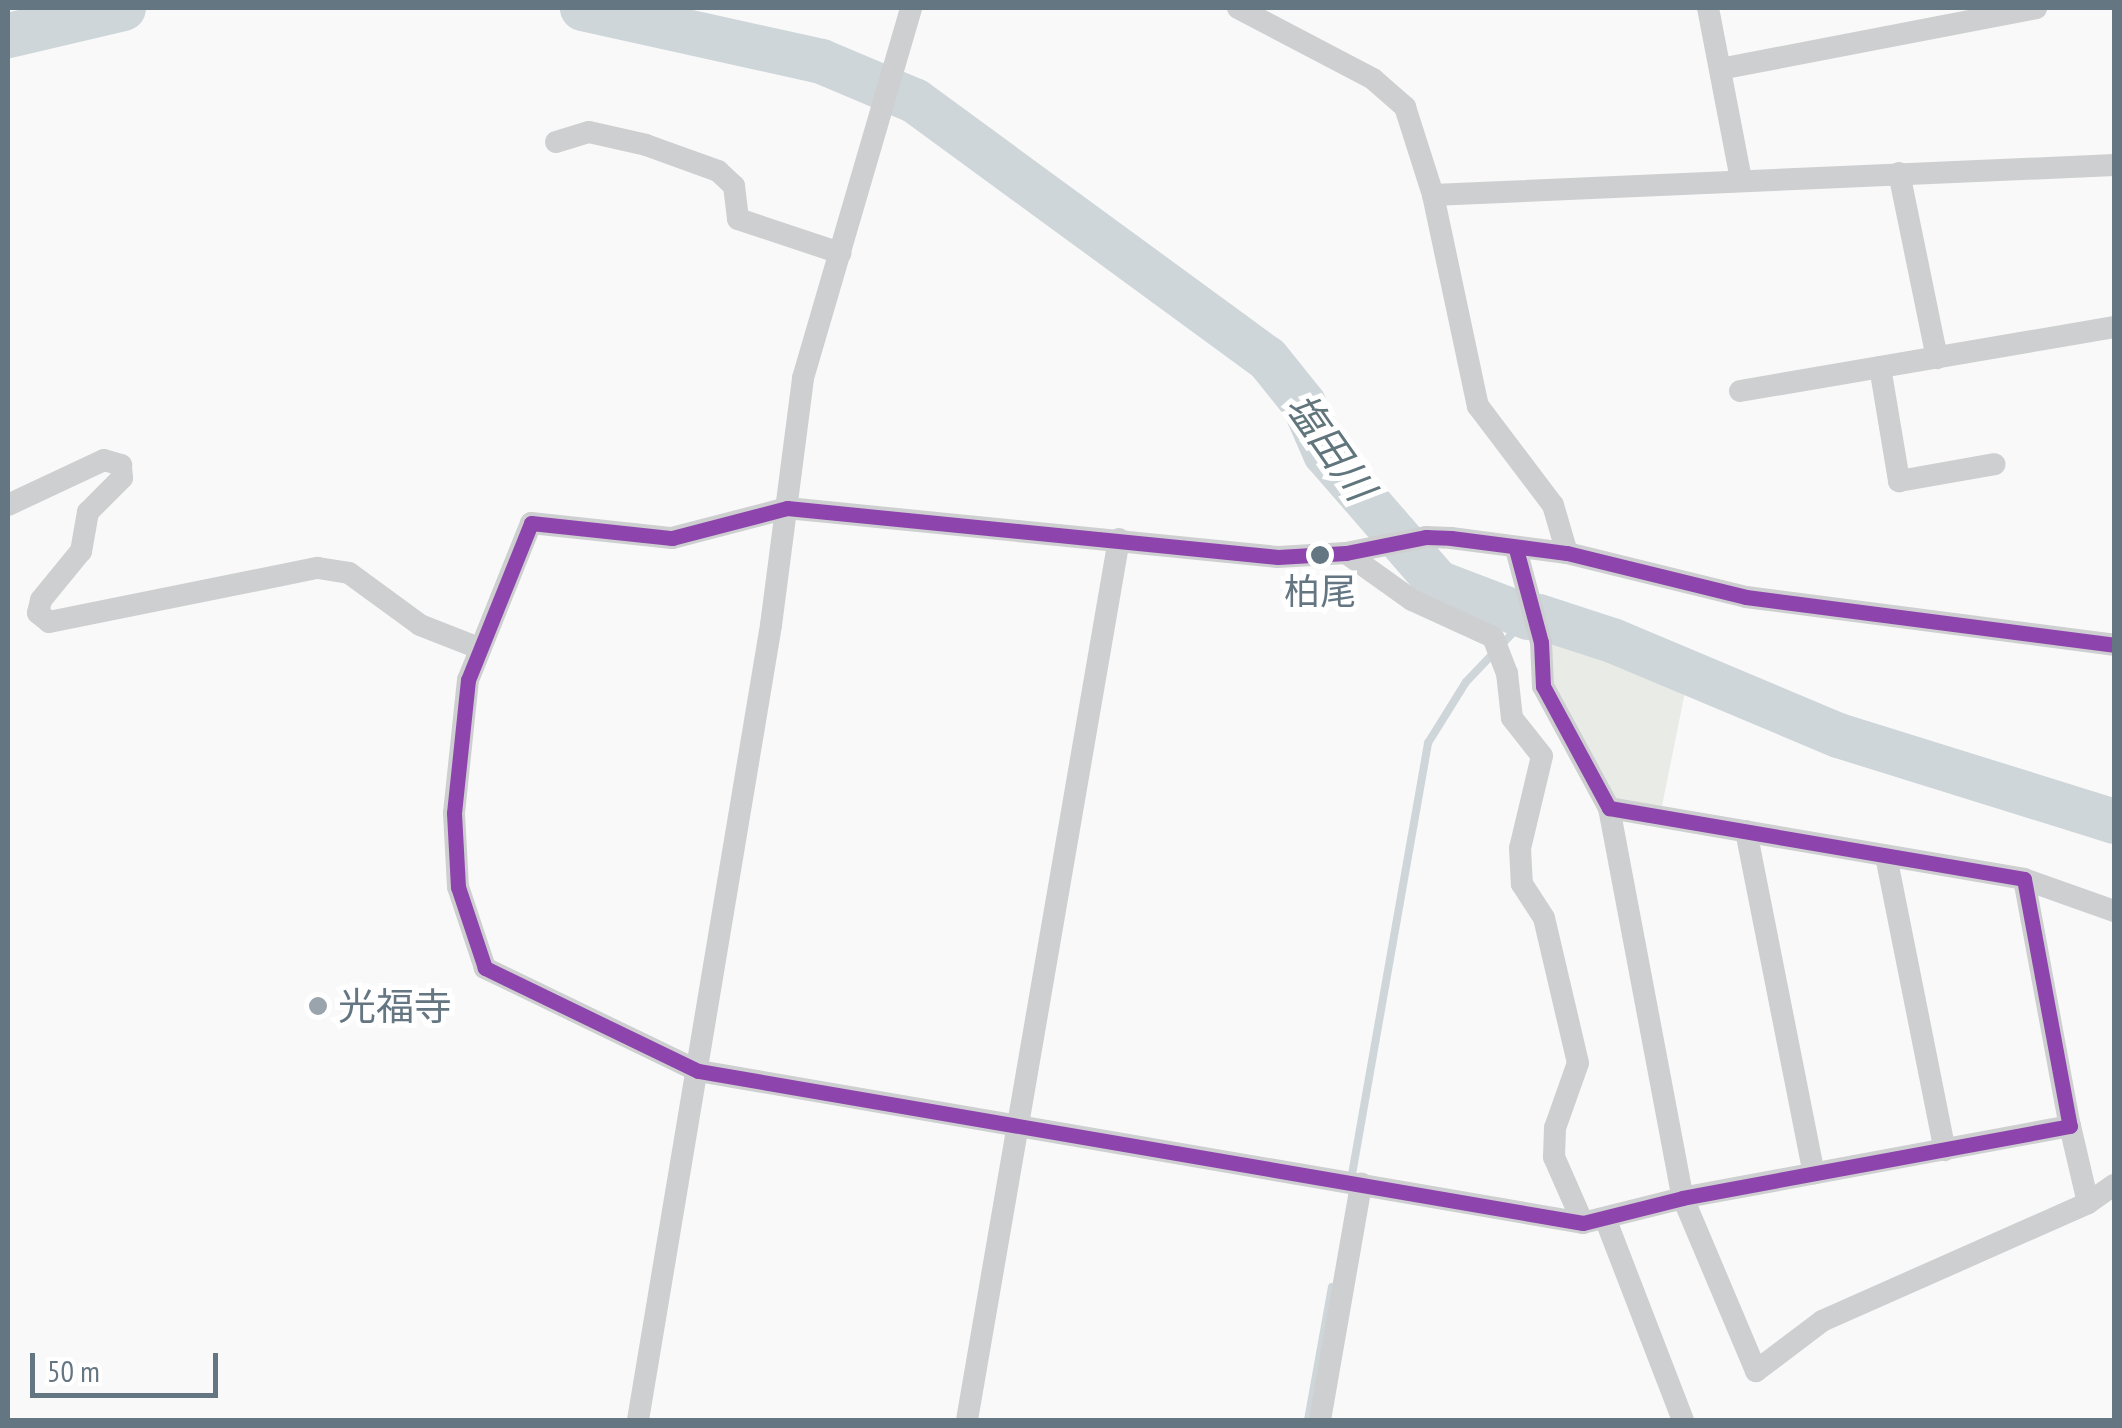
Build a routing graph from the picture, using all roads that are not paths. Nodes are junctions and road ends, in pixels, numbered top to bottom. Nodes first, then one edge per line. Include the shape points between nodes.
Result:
1 (911, 8) edge
2 (1238, 8) edge
3 (1708, 8) edge
4 (2036, 8) edge
5 (1720, 70) junction
6 (556, 142) dead end
7 (2114, 164) edge
8 (1898, 172) junction
9 (1741, 178) junction
10 (1433, 195) junction
11 (840, 253) junction
12 (2114, 327) edge
13 (1937, 358) junction
14 (1880, 367) junction
15 (1740, 391) dead end
16 (1996, 464) dead end
17 (8, 506) edge
18 (786, 508) junction
19 (1118, 539) junction
20 (1516, 548) junction
21 (1356, 552) junction
22 (1566, 553) junction
23 (2114, 645) edge
24 (479, 648) junction
25 (1608, 808) junction
26 (1746, 831) junction
27 (1886, 856) junction
28 (2024, 879) junction
29 (2114, 910) edge
30 (698, 1071) junction
31 (1017, 1126) junction
32 (2070, 1126) junction
33 (1944, 1150) junction
34 (1814, 1174) junction
35 (1361, 1184) junction
36 (2114, 1186) edge
37 (1683, 1198) junction
38 (2088, 1203) junction
39 (1594, 1221) junction
40 (638, 1420) edge
41 (966, 1420) edge
42 (1320, 1420) edge
43 (1682, 1420) edge

1 - 11 street
2 - 10 street via 1373,79 1406,107
3 - 5 street
4 - 5 street
5 - 9 street
6 - 11 street via 589,132 718,171 734,186 738,219
7 - 8 street
8 - 9 street
8 - 13 street
9 - 10 street
10 - 22 street via 1478,406 1554,506
11 - 18 street via 803,378
12 - 13 street
13 - 14 street
14 - 15 street
14 - 16 street via 1899,481
17 - 24 street via 104,460 121,466 122,478 88,512 81,551 41,600 38,614 49,622 318,568 349,573 420,625
18 - 19 street
18 - 24 street via 672,538 531,523
18 - 30 street
19 - 21 street via 1278,556
19 - 31 street
20 - 21 street via 1426,537
20 - 22 street
20 - 25 street via 1541,642 1543,686
21 - 39 street via 1412,600 1493,637 1507,673 1512,718 1542,756 1520,848 1522,884 1544,918 1578,1063 1555,1128 1554,1157
22 - 23 street via 1746,597
24 - 30 street via 468,680 454,813 458,887 486,968
25 - 26 street
25 - 37 street
26 - 27 street
26 - 34 street
27 - 28 street
27 - 33 street
28 - 29 street
28 - 32 street
30 - 31 street
30 - 40 street
31 - 35 street
31 - 41 street
32 - 33 street
32 - 38 street
33 - 34 street
34 - 37 street
35 - 39 street
35 - 42 street
36 - 38 street
37 - 38 street via 1756,1371 1822,1320
37 - 39 street
39 - 43 street

